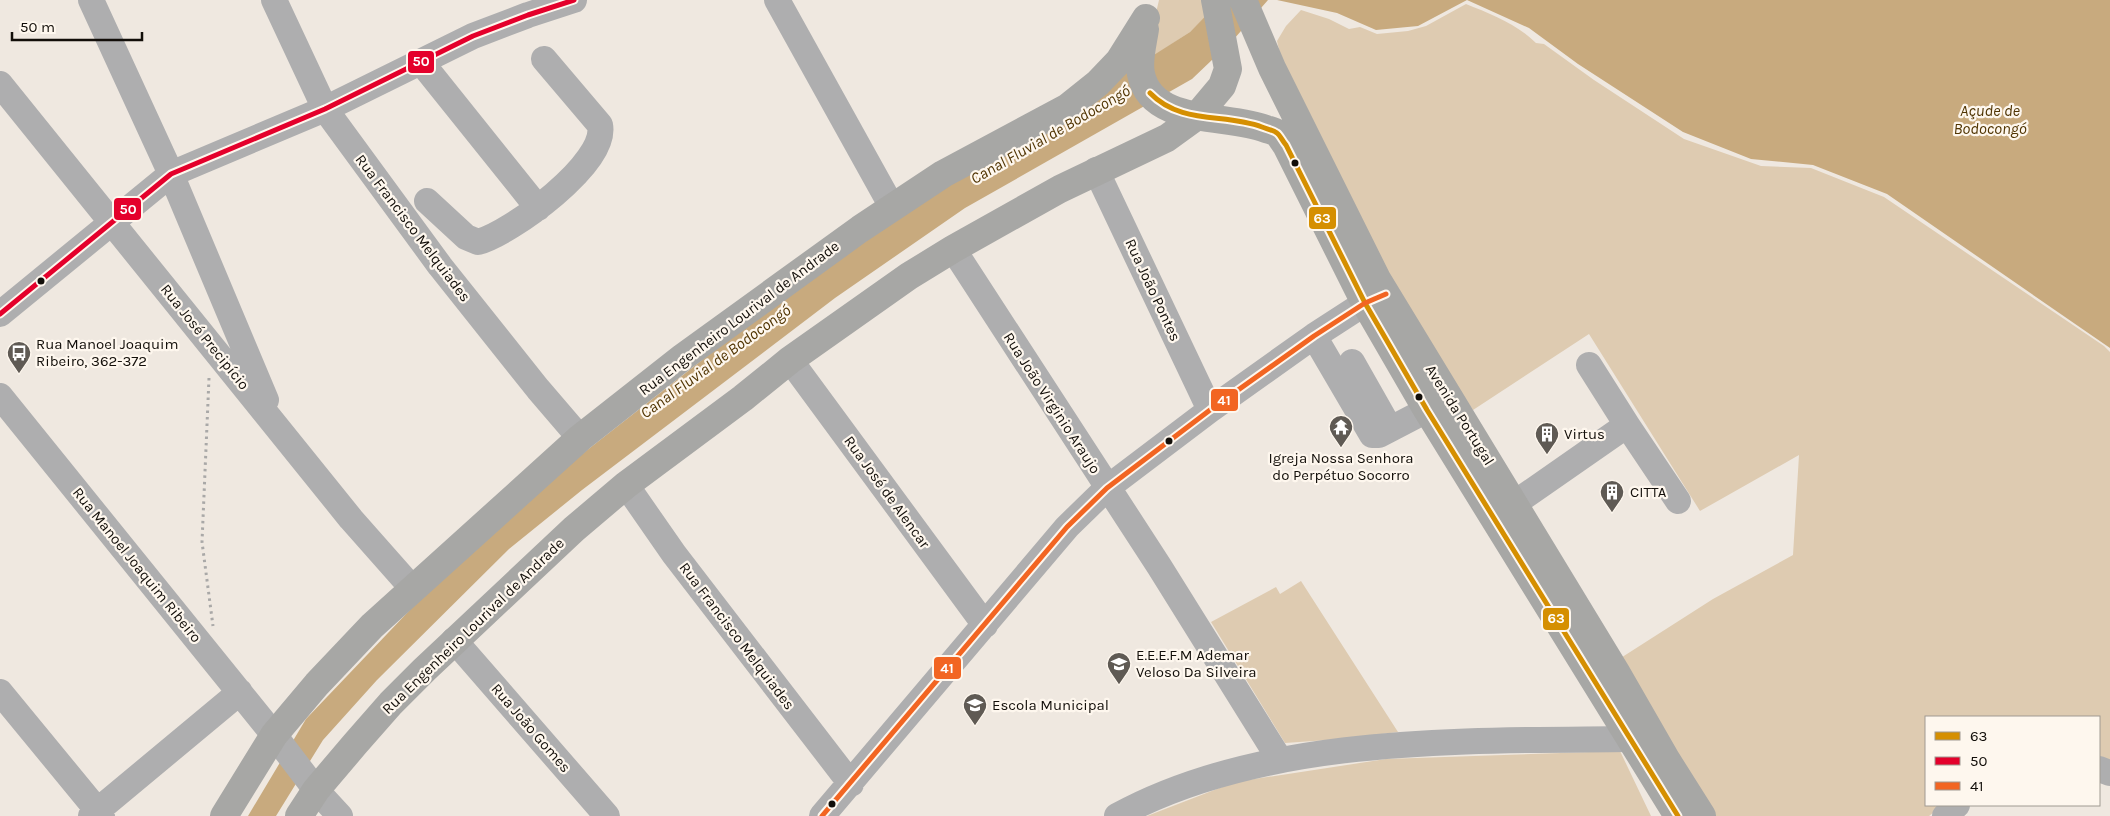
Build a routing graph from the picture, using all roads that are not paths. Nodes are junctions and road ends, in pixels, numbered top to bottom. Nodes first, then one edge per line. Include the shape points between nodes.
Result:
1 (91, 0) edge
2 (274, 0) edge
3 (574, 0) edge
4 (777, 0) edge
5 (1215, 0) edge
6 (1244, 0) edge
7 (1149, 9) edge
8 (544, 59) dead end
9 (421, 62) junction
10 (0, 84) edge
11 (1204, 108) junction
12 (325, 109) junction
13 (1096, 170) junction
14 (171, 174) junction
15 (427, 201) dead end
16 (892, 207) junction
17 (538, 208) junction
18 (112, 220) junction
19 (953, 249) junction
20 (1376, 299) junction
21 (0, 314) edge
22 (1314, 336) junction
23 (790, 360) junction
24 (1352, 362) dead end
25 (1589, 365) dead end
26 (0, 396) edge
27 (1210, 410) junction
28 (1427, 410) junction
29 (1627, 425) junction
30 (278, 428) junction
31 (1390, 429) junction
32 (580, 438) junction
33 (626, 485) junction
34 (1107, 488) junction
35 (1678, 501) dead end
36 (1515, 504) junction
37 (412, 588) junction
38 (985, 625) junction
39 (454, 640) junction
40 (0, 692) edge
41 (240, 692) junction
42 (277, 739) junction
43 (1629, 739) junction
44 (1280, 760) junction
45 (1661, 769) junction
46 (851, 784) junction
47 (313, 786) junction
48 (1956, 806) edge
49 (97, 814) edge
50 (224, 816) edge
51 (299, 816) edge
52 (340, 816) edge
53 (607, 816) edge
54 (822, 816) edge
55 (1117, 816) edge
56 (1678, 816) edge
57 (1702, 816) edge
58 (1945, 816) edge

1 - 14 street
2 - 12 street, Rua Francisco Melquiades
3 - 9 street via 474,36
4 - 16 street
5 - 11 main road via 1228,69 1222,86
6 - 20 main road, Avenida Portugal
7 - 11 main road, Avenida Portugal via 1140,58 1140,74 1146,88 1170,109
7 - 16 main road, Rua Engenheiro Lourival de Andrade via 1119,61 1068,107 944,174
8 - 17 street via 594,116 602,134 586,162
9 - 12 street
9 - 17 street
10 - 18 street, Rua José Precipício
11 - 13 main road, Rua Engenheiro Lourival de Andrade via 1167,138
11 - 20 main road, Avenida Portugal via 1277,133
12 - 14 street
12 - 32 street, Rua Francisco Melquiades via 468,302
13 - 19 main road, Rua Engenheiro Lourival de Andrade
13 - 27 street, Rua João Pontes
14 - 18 street
14 - 30 street
15 - 17 street via 466,236 478,242 506,230
16 - 32 main road, Rua Engenheiro Lourival de Andrade via 683,357
18 - 21 street
18 - 30 street, Rua José Precipício
19 - 23 main road, Rua Engenheiro Lourival de Andrade
19 - 34 street, Rua João Virginio Araujo
20 - 22 street
20 - 28 main road, Avenida Portugal
20 - 36 main road, Avenida Portugal
22 - 27 street
22 - 31 street via 1368,431 1378,435
23 - 33 main road, Rua Engenheiro Lourival de Andrade
23 - 38 street, Rua José de Alencar
24 - 31 street
25 - 29 street
26 - 41 street, Rua Manoel Joaquim Ribeiro
27 - 34 street
28 - 31 street
28 - 43 main road, Avenida Portugal
29 - 35 street
29 - 36 street
30 - 37 street, Rua José Precipício
32 - 37 main road, Rua Engenheiro Lourival de Andrade
33 - 39 main road, Rua Engenheiro Lourival de Andrade
33 - 46 street, Rua Francisco Melquiades via 674,554
34 - 38 street via 1067,528
34 - 44 street, Rua João Virginio Araujo
36 - 45 main road, Avenida Portugal via 1616,672
37 - 42 main road, Rua Engenheiro Lourival de Andrade via 317,684
38 - 46 street
39 - 47 main road, Rua Engenheiro Lourival de Andrade
39 - 53 street, Rua João Gomes
40 - 49 street
41 - 42 street, Rua Manoel Joaquim Ribeiro
41 - 49 street
42 - 47 street, Rua Manoel Joaquim Ribeiro
42 - 50 main road, Rua Engenheiro Lourival de Andrade
43 - 44 street via 1366,748
43 - 45 main road, Avenida Portugal
44 - 55 street via 1190,784 1146,800
45 - 56 main road, Avenida Portugal
45 - 57 main road, Avenida Portugal
46 - 54 street
47 - 51 main road, Rua Engenheiro Lourival de Andrade
47 - 52 street
48 - 58 street

